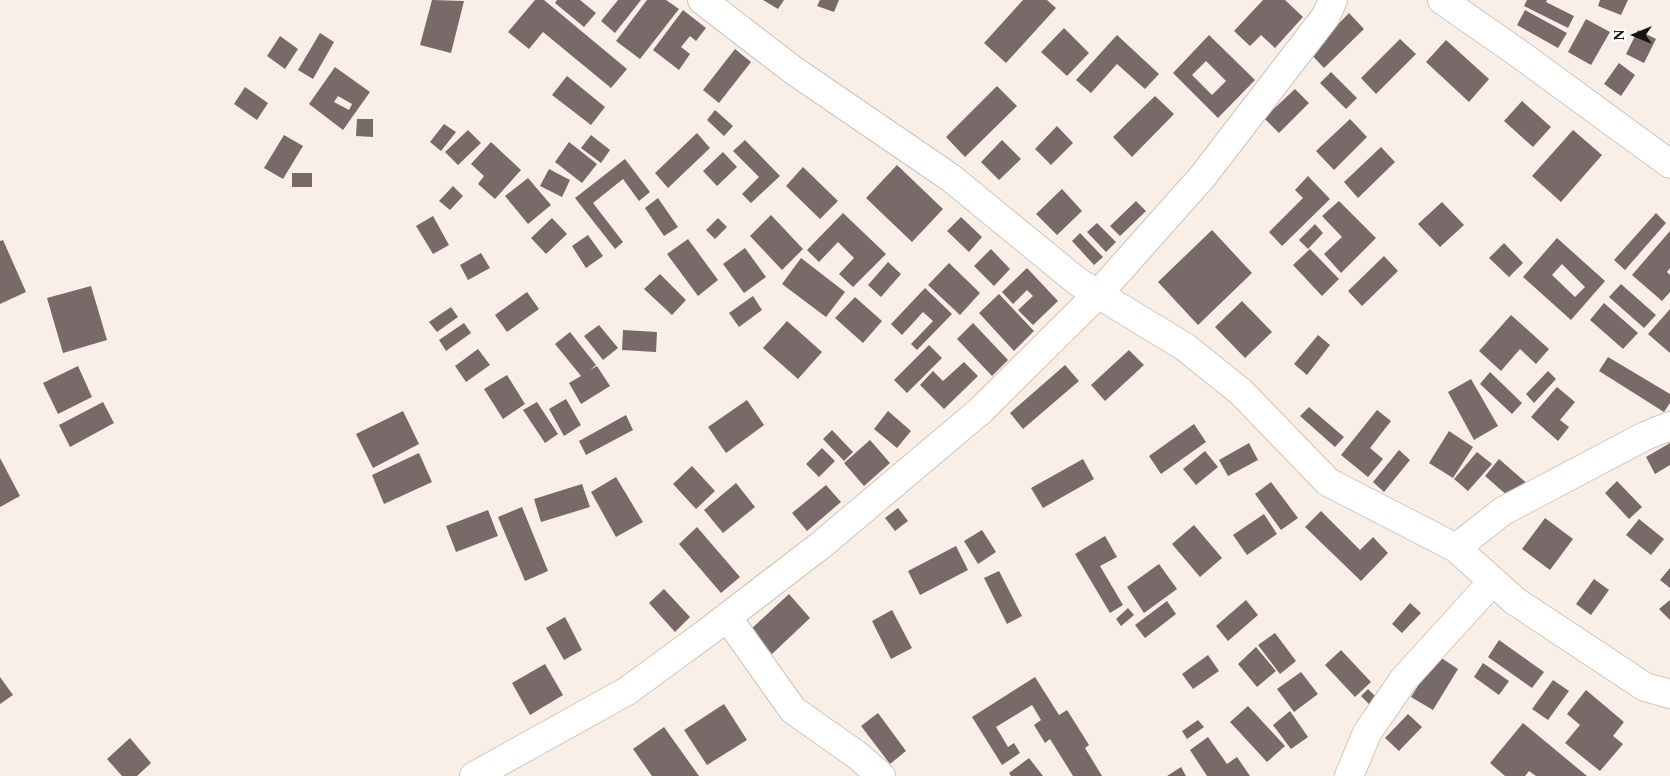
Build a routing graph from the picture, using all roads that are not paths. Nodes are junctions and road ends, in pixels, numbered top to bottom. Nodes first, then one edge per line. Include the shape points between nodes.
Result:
1 (702, 0) edge
2 (1333, 0) edge
3 (1442, 0) edge
4 (1670, 164) edge
5 (1098, 294) junction
6 (1670, 426) edge
7 (1456, 548) junction
8 (1493, 581) junction
9 (727, 618) junction
10 (1670, 694) edge
11 (474, 776) edge
12 (881, 776) edge
13 (1349, 776) edge

1 - 5 street via 793,70 951,178 1078,282
2 - 5 street via 1326,16 1203,176
3 - 4 street
5 - 7 street via 1185,347 1241,392 1328,482
5 - 9 street via 980,411 821,545
6 - 7 street via 1645,436 1503,512
7 - 8 street
8 - 10 street via 1515,601 1645,687
8 - 13 street via 1404,679 1367,733
9 - 11 street via 627,690
9 - 12 street via 793,710

